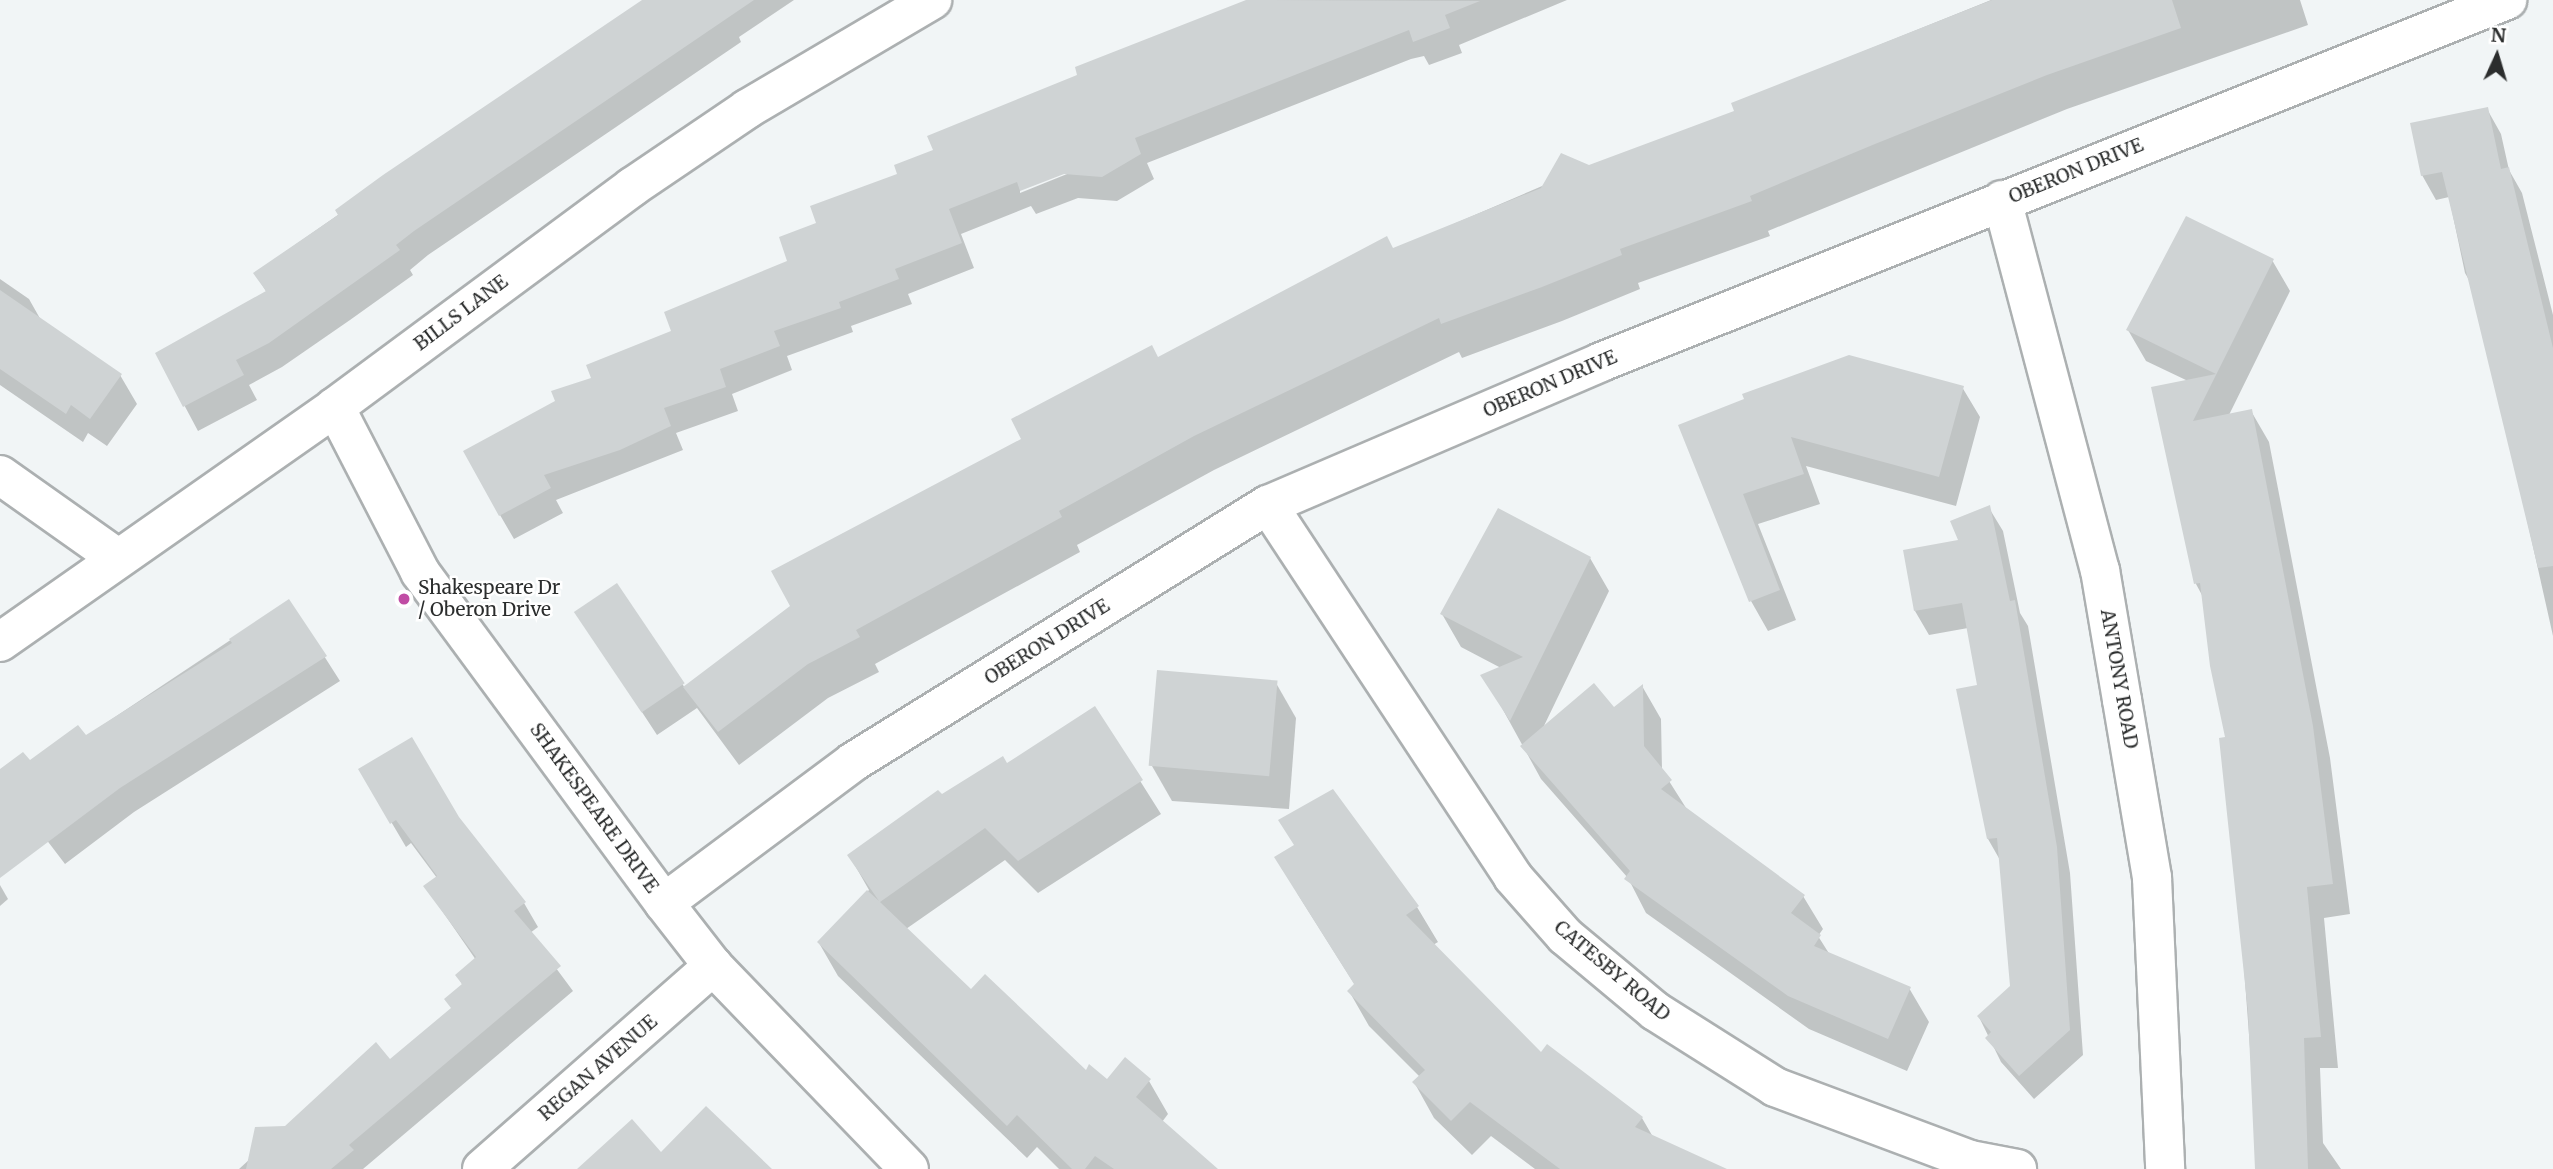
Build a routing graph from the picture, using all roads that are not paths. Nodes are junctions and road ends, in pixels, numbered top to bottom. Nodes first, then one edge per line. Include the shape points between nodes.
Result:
1 (932, 0) edge
2 (2507, 0) edge
3 (2002, 200) junction
4 (335, 407) junction
5 (0, 475) edge
6 (1268, 505) junction
7 (116, 557) junction
8 (0, 642) edge
9 (664, 903) junction
10 (713, 966) junction
11 (482, 1169) edge
12 (909, 1169) edge
13 (2017, 1169) edge
14 (2165, 1169) edge

1 - 4 street, BILLS LANE via 747,109 632,187
2 - 3 street, OBERON DRIVE
3 - 6 street, OBERON DRIVE via 1601,362
3 - 14 street, ANTONY ROAD via 2101,570 2152,878
4 - 7 street, BILLS LANE
4 - 9 street, SHAKESPEARE DRIVE via 420,572
5 - 7 street
6 - 9 street, OBERON DRIVE via 853,762
6 - 13 street, CATESBY ROAD via 1513,877 1565,936 1654,1012 1775,1087 1970,1160
7 - 8 street, BILLS LANE
9 - 10 street, SHAKESPEARE DRIVE
10 - 11 street, REGAN AVENUE
10 - 12 street, SHAKESPEARE DRIVE

